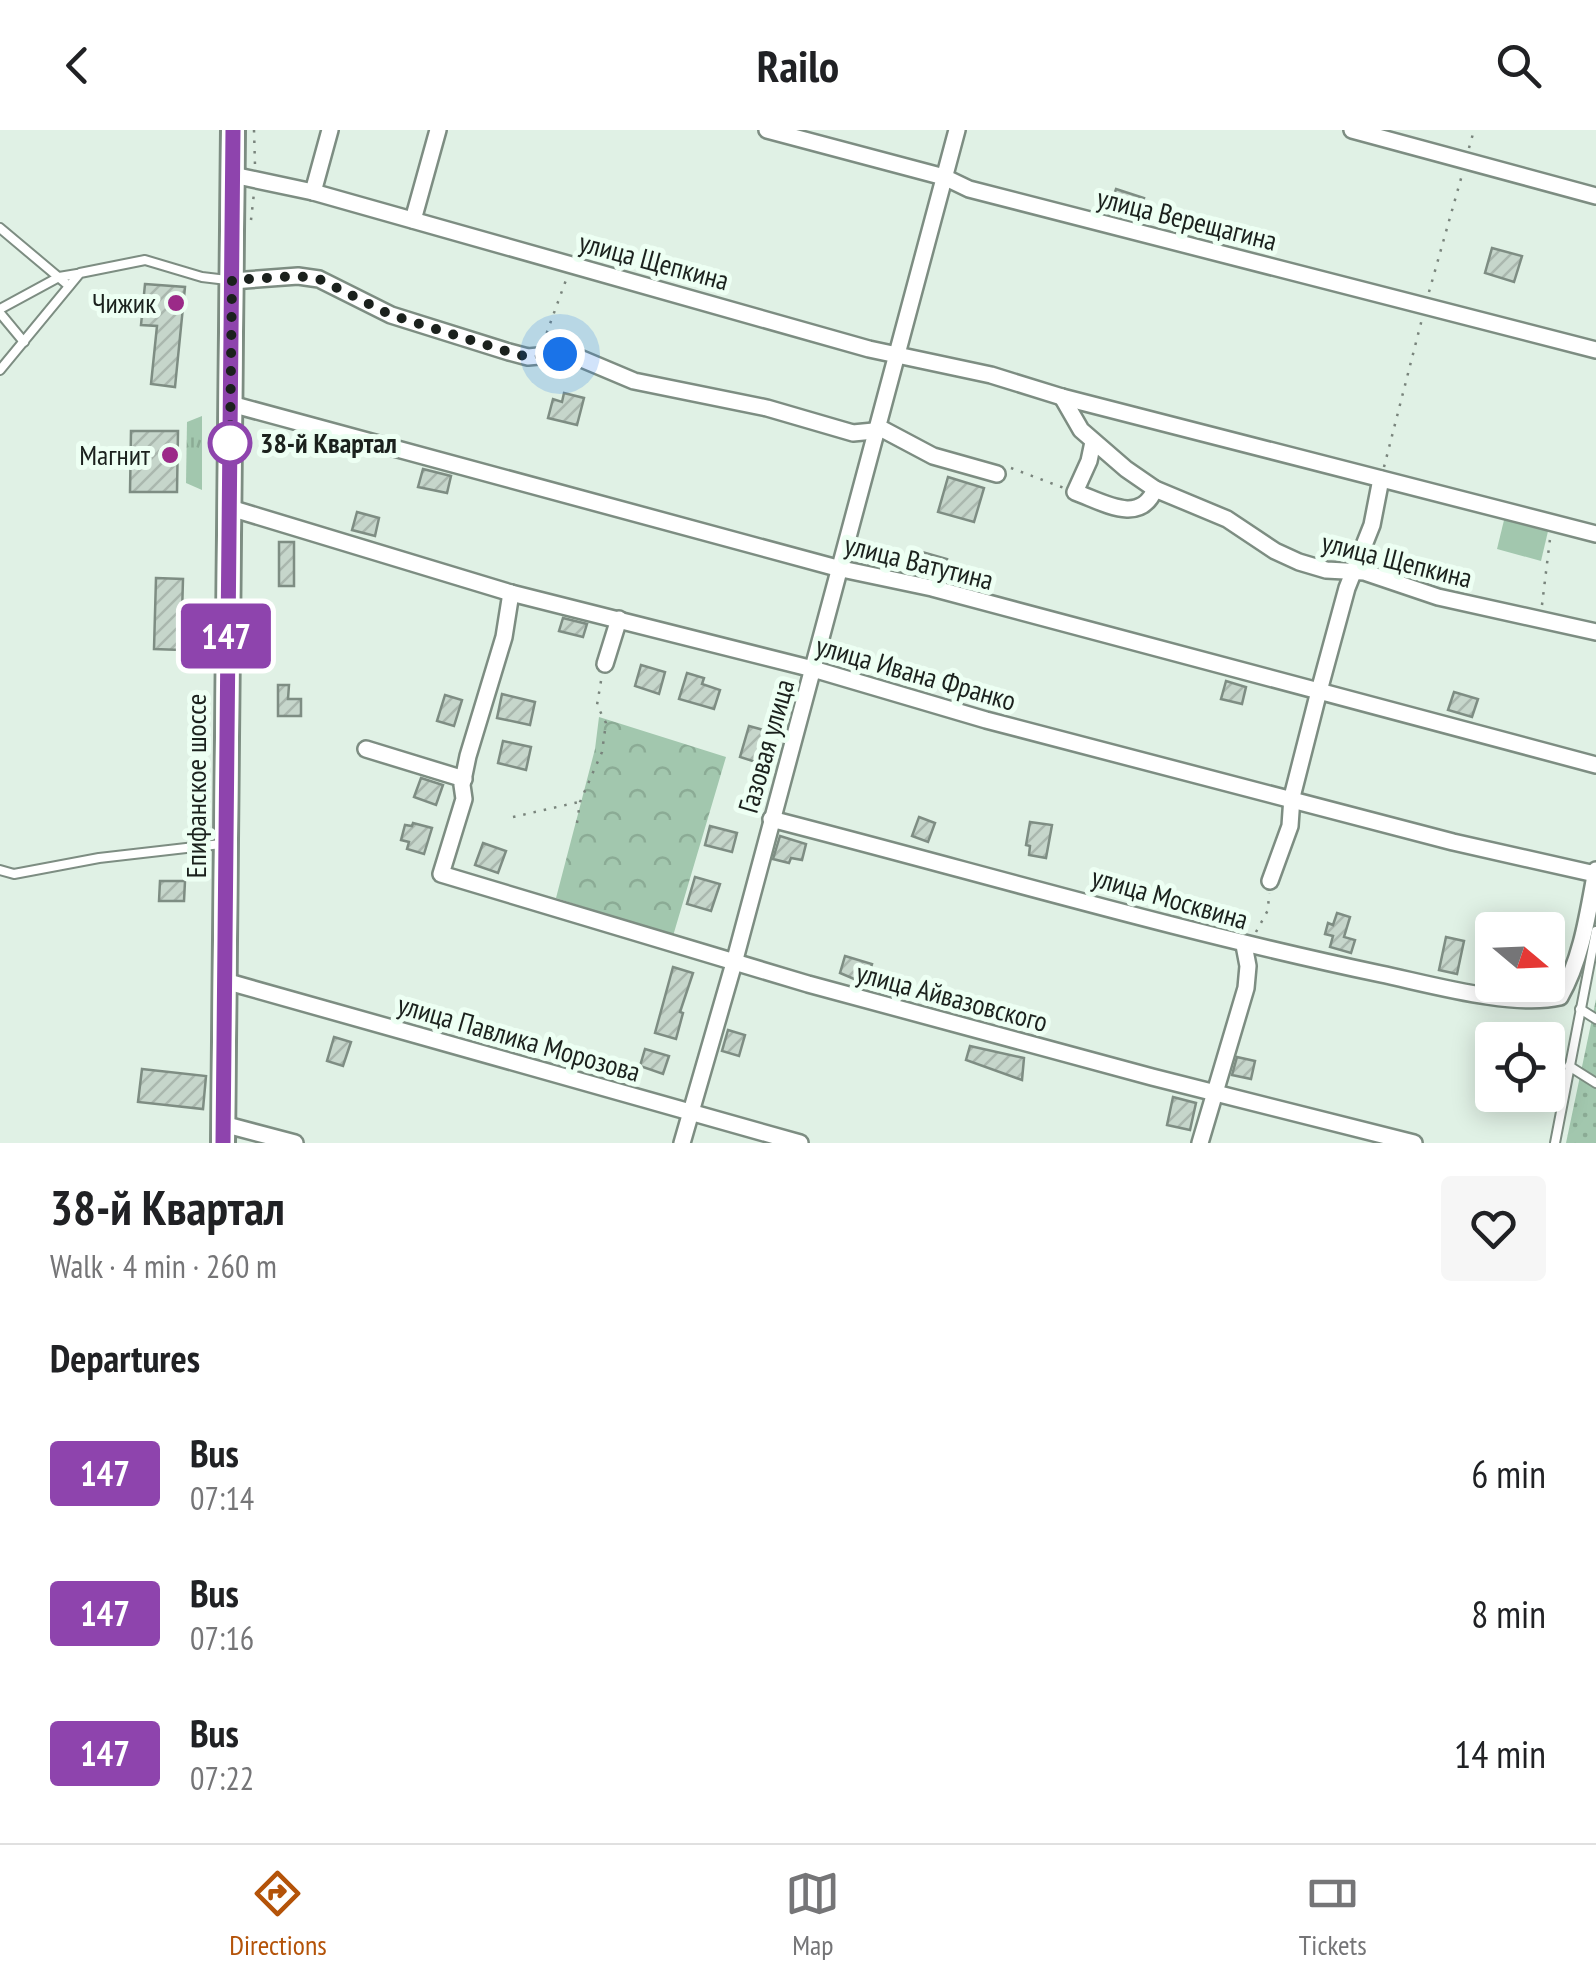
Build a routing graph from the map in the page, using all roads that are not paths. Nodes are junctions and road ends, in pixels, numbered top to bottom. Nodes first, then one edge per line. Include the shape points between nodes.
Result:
1 (233, 130) edge
2 (330, 130) edge
3 (438, 130) edge
4 (767, 130) edge
5 (957, 130) edge
6 (1352, 130) edge
7 (233, 174) junction
8 (944, 177) junction
9 (313, 192) junction
10 (1596, 196) edge
11 (412, 220) junction
12 (0, 228) edge
13 (80, 273) junction
14 (59, 277) junction
15 (232, 280) junction
16 (70, 286) junction
17 (0, 311) edge
18 (24, 342) junction
19 (1596, 350) edge
20 (898, 354) junction
21 (0, 370) edge
22 (1062, 398) junction
23 (231, 404) junction
24 (876, 429) junction
25 (1093, 442) junction
26 (998, 474) road end
27 (1381, 479) junction
28 (1155, 489) junction
29 (227, 507) junction
30 (1596, 534) edge
31 (837, 568) junction
32 (1353, 572) junction
33 (511, 593) junction
34 (619, 618) junction
35 (1596, 632) edge
36 (605, 664) road end
37 (813, 670) junction
38 (1319, 692) junction
39 (366, 749) dead end
40 (1596, 765) edge
41 (464, 779) junction
42 (1292, 797) junction
43 (771, 818) junction
44 (226, 844) junction
45 (0, 870) edge
46 (1596, 872) edge
47 (1270, 881) road end
48 (1596, 931) edge
49 (1244, 945) junction
50 (734, 962) junction
51 (225, 981) junction
52 (1580, 1009) junction
53 (1596, 1019) edge
54 (1569, 1066) junction
55 (1596, 1083) edge
56 (1217, 1092) junction
57 (690, 1113) junction
58 (223, 1133) edge
59 (295, 1143) edge
60 (682, 1143) edge
61 (800, 1143) edge
62 (1200, 1143) edge
63 (1414, 1143) edge
64 (1555, 1143) edge

1 - 7 main road, Епифанское шоссе
2 - 9 street
3 - 11 street
4 - 8 street, улица Верещагина
5 - 8 street, Газовая улица
6 - 10 street
7 - 9 street, улица Щепкина
7 - 15 main road, Епифанское шоссе
8 - 19 street, улица Верещагина via 969,189
8 - 20 street, Газовая улица
9 - 11 street, улица Щепкина
11 - 20 street, улица Щепкина
12 - 14 lane
13 - 14 lane
13 - 15 lane via 146,260
13 - 16 lane
14 - 16 lane
14 - 17 lane
15 - 23 main road, Епифанское шоссе
15 - 24 street via 319,279 391,315 509,352 576,357 634,381 853,433
16 - 18 lane
17 - 18 lane
18 - 21 lane
20 - 22 street, улица Щепкина
20 - 24 street, Газовая улица
22 - 25 street, улица Щепкина
22 - 27 street, улица Щепкина
23 - 29 main road, Епифанское шоссе
23 - 31 street, улица Ватутина
24 - 26 street via 933,456
24 - 31 street, Газовая улица
25 - 28 street, улица Щепкина
25 - 28 street via 1075,492 1127,511 1140,509
27 - 30 street, улица Щепкина
27 - 32 street
28 - 32 street, улица Щепкина via 1227,519 1275,552
29 - 33 street, улица Ивана Франко
29 - 44 main road, Епифанское шоссе
31 - 37 street, Газовая улица
31 - 38 street, улица Ватутина
32 - 35 street, улица Щепкина
32 - 38 street
33 - 34 street, улица Ивана Франко
33 - 41 street
34 - 36 street
34 - 37 street, улица Ивана Франко
37 - 42 street, улица Ивана Франко
37 - 43 street, Газовая улица
38 - 40 street, улица Ватутина
38 - 42 street
39 - 41 street
41 - 50 street, улица Айвазовского via 441,874
42 - 46 street, улица Ивана Франко via 1453,842
42 - 47 street via 1290,826
43 - 49 street, улица Москвина
43 - 50 street, Газовая улица
44 - 45 lane via 14,874
44 - 51 main road, Епифанское шоссе
46 - 49 street, улица Москвина via 1585,932 1560,997 1458,990
48 - 52 lane
49 - 56 street via 1246,988
50 - 56 street, улица Айвазовского
50 - 57 street, Газовая улица
51 - 57 street, улица Павлика Морозова
51 - 58 main road, Епифанское шоссе
52 - 53 lane
52 - 54 lane
54 - 55 lane
54 - 64 lane
56 - 62 street
56 - 63 street, улица Айвазовского
57 - 60 street, Газовая улица
57 - 61 street, улица Павлика Морозова
58 - 59 street

